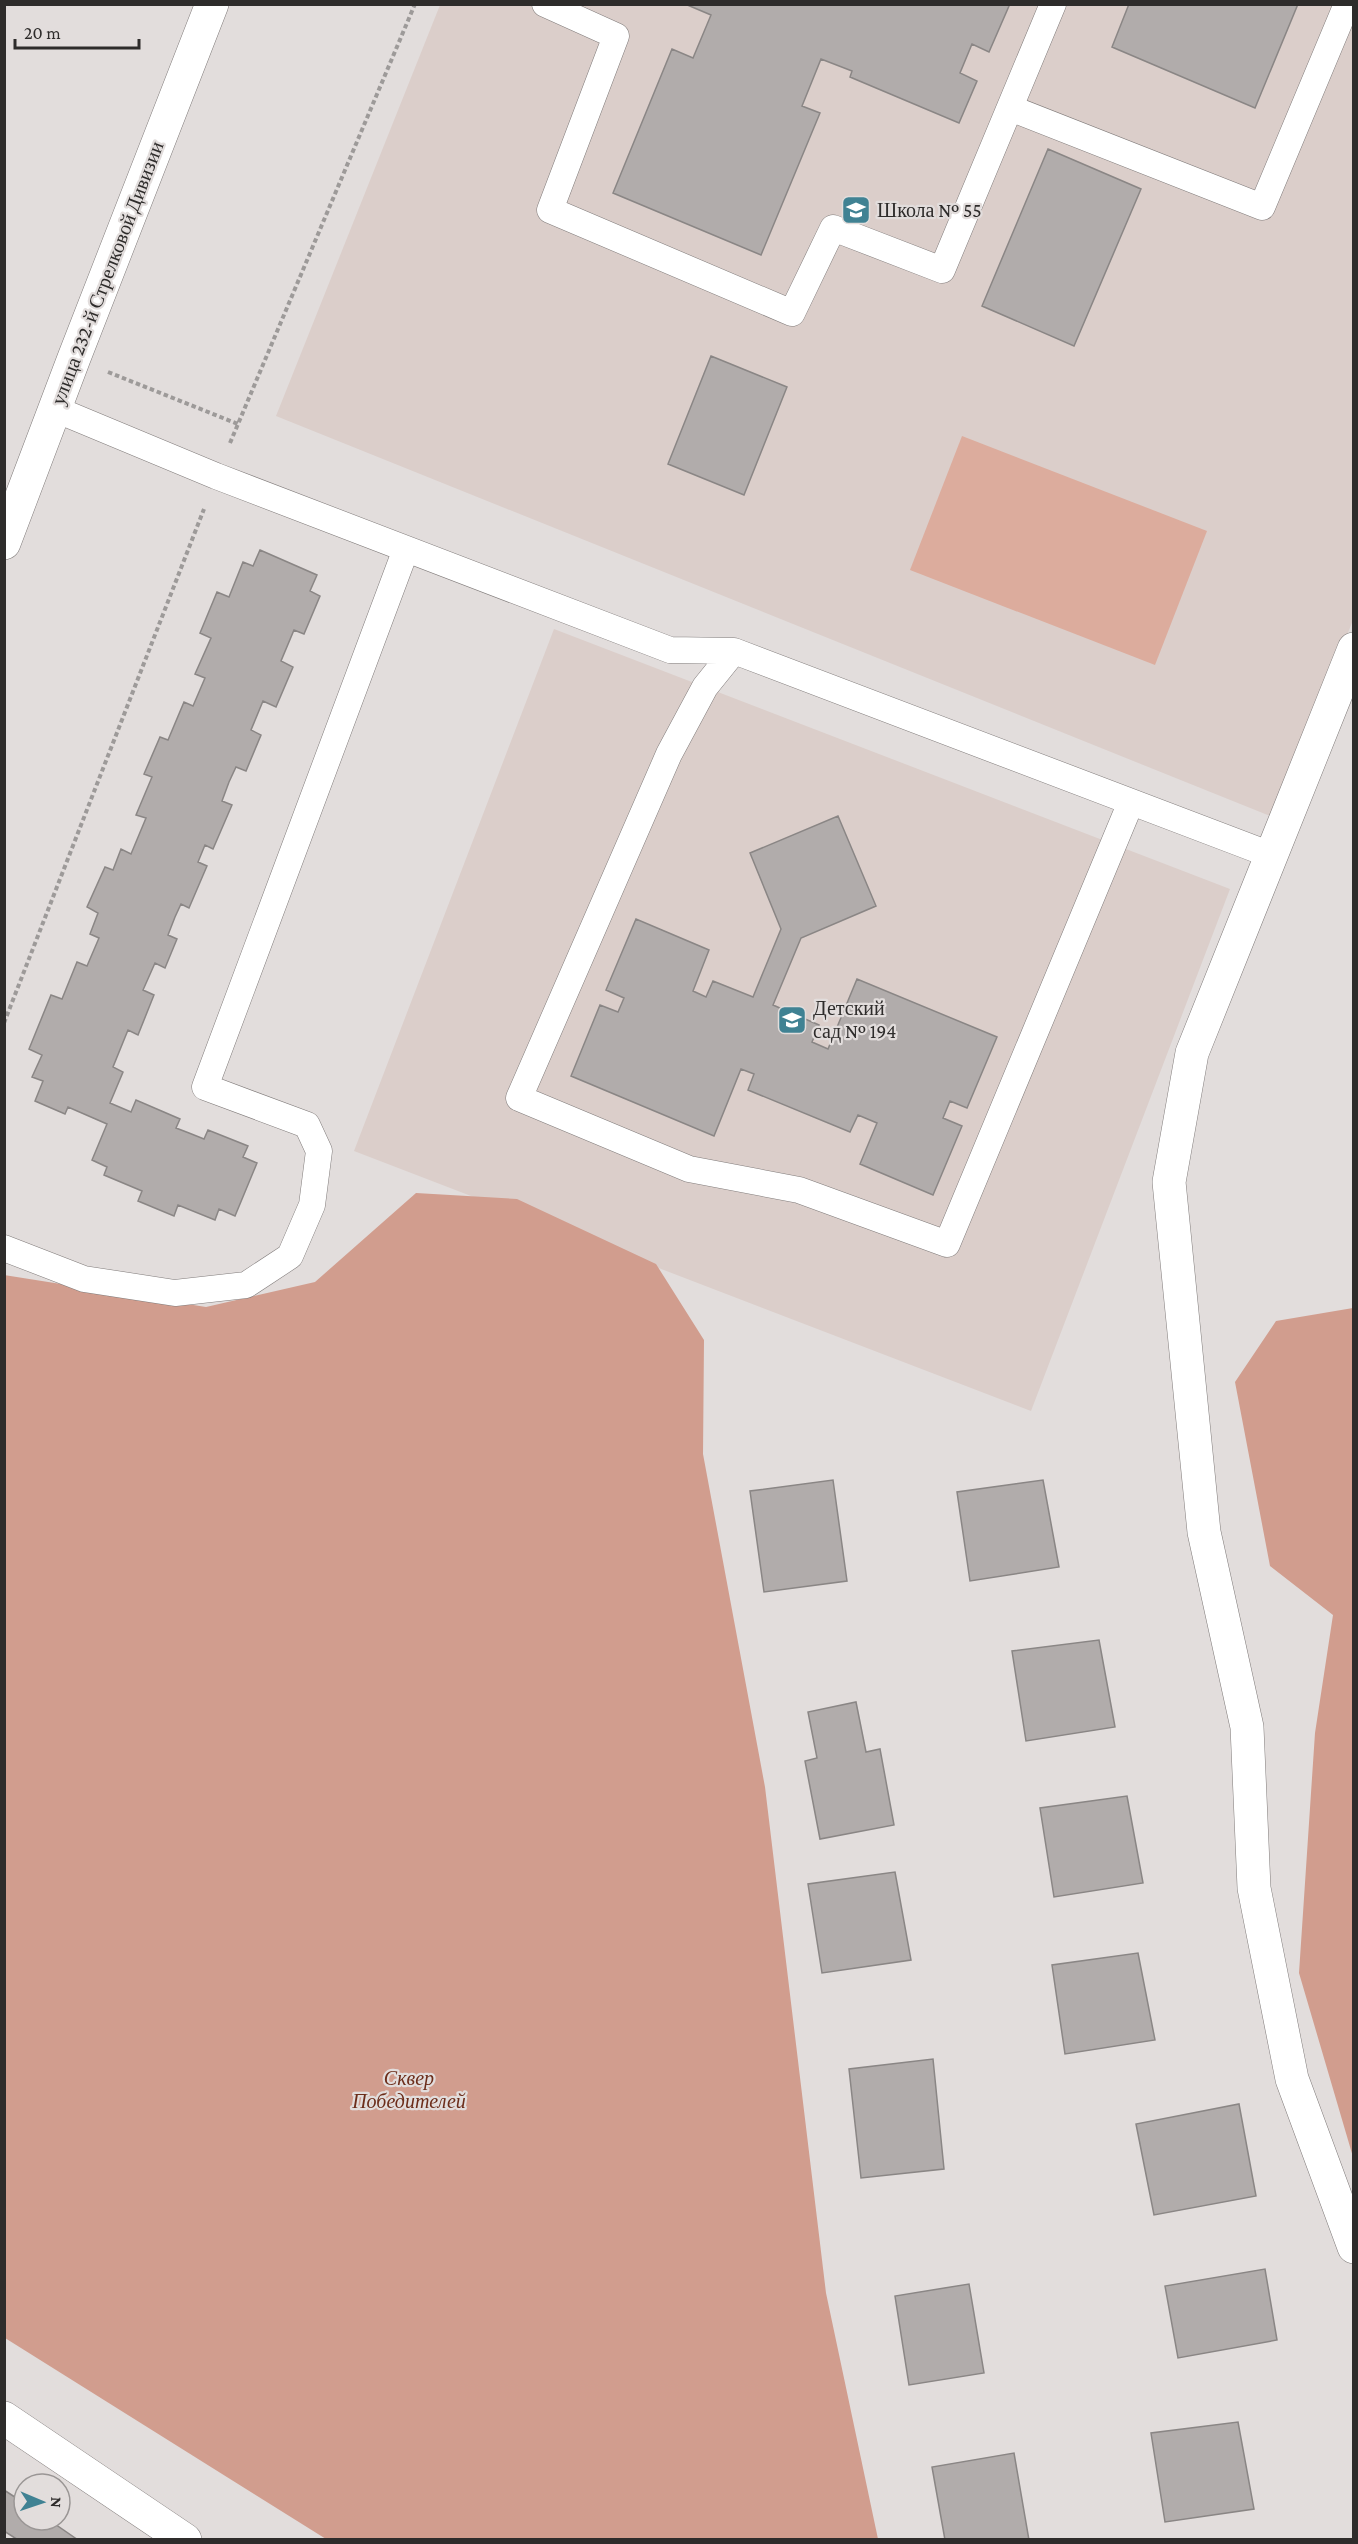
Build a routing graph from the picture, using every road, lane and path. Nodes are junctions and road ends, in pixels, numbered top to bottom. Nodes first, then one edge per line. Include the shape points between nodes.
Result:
1 (212, 4) edge
2 (544, 4) edge
3 (1053, 4) edge
4 (1347, 4) edge
5 (1010, 108) junction
6 (74, 358) junction
7 (55, 409) junction
8 (238, 424) dead end
9 (4, 543) edge
10 (406, 549) junction
11 (1353, 650) edge
12 (734, 651) junction
13 (1131, 802) junction
14 (1271, 855) junction
15 (4, 1248) edge
16 (1353, 2247) edge
17 (4, 2418) edge
18 (185, 2540) edge

1 - 6 street, улица 232-й Стрелковой Дивизии
2 - 5 lane via 615,36 550,210 792,313 833,228 942,270
3 - 5 lane
4 - 5 lane via 1262,207
6 - 7 street, улица 232-й Стрелковой Дивизии
6 - 8 path
7 - 9 street, улица 232-й Стрелковой Дивизии
7 - 10 lane
10 - 12 lane via 670,650
10 - 15 lane via 205,1088 307,1125 319,1151 312,1205 290,1256 246,1285 175,1293 84,1279
11 - 14 street
12 - 13 lane
12 - 13 lane via 705,687 669,754 519,1098 689,1169 799,1190 947,1244
13 - 14 lane
14 - 16 street via 1192,1053 1169,1182 1204,1532 1247,1727 1254,1888 1292,2079
17 - 18 street

